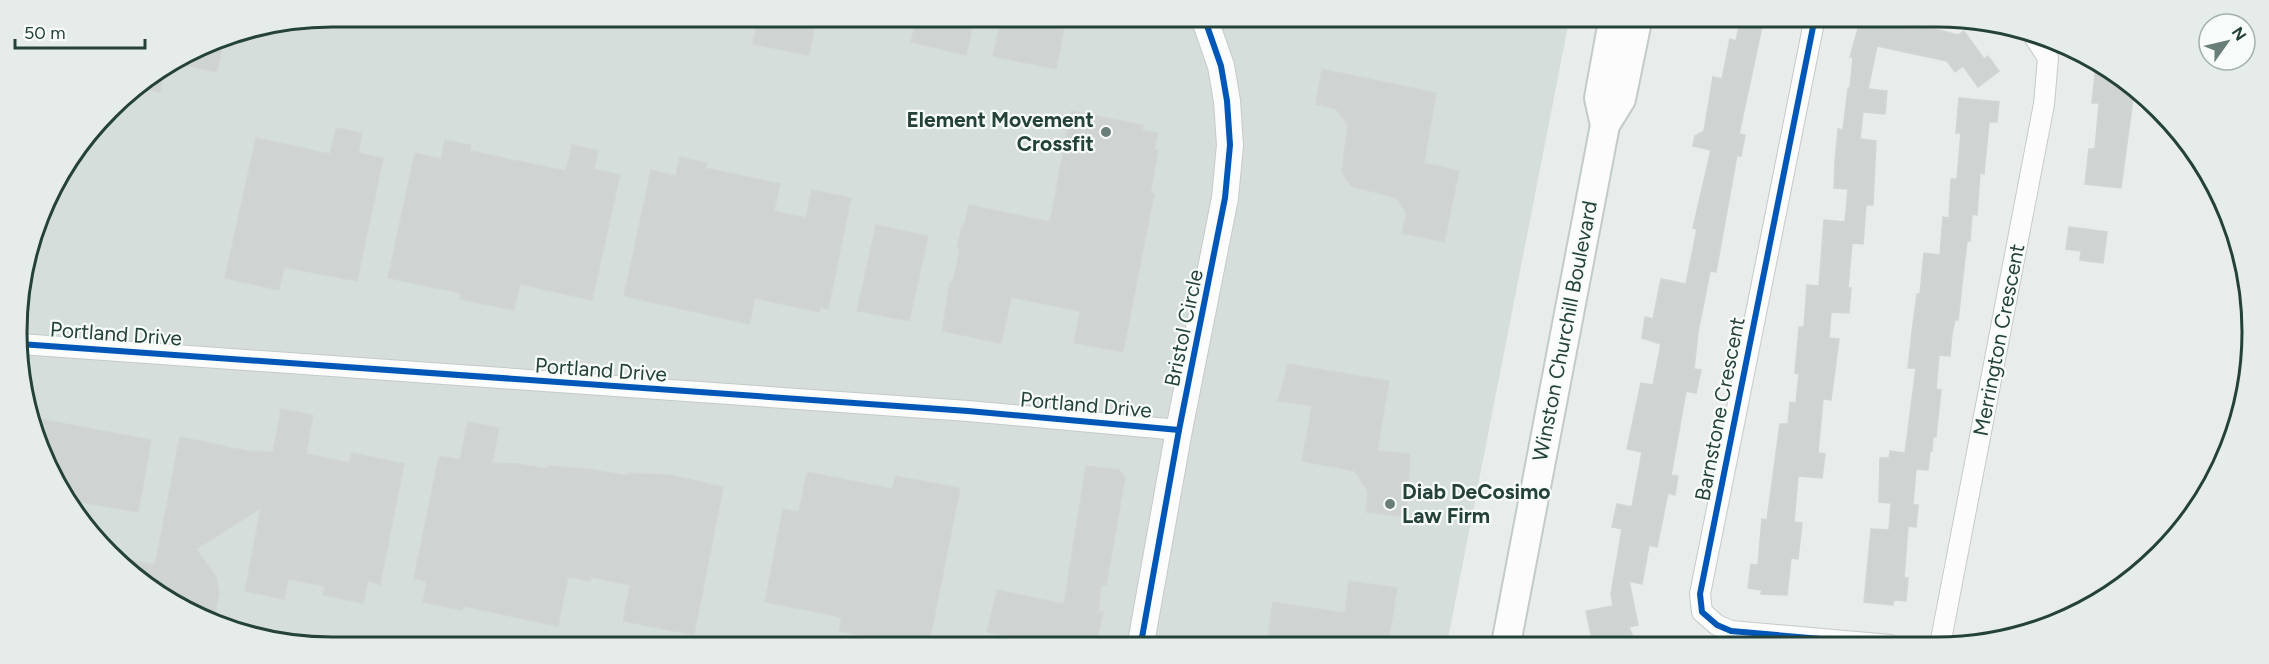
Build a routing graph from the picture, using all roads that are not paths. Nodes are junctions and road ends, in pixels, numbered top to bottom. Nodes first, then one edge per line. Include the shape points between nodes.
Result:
1 (1207, 27) edge
2 (1612, 27) edge
3 (1635, 27) edge
4 (1813, 27) edge
5 (2040, 45) edge
6 (1605, 125) junction
7 (28, 345) edge
8 (1179, 430) junction
9 (1142, 637) edge
10 (1507, 637) edge
11 (1799, 637) edge
12 (1942, 637) edge

1 - 8 street, Bristol Circle via 1221,66 1230,145 1216,250
2 - 6 main road, Winston Churchill Boulevard via 1599,98
3 - 6 main road, Winston Churchill Boulevard via 1621,99
4 - 11 street, Barnstone Crescent via 1700,594 1702,612 1717,625 1731,631
5 - 12 street, Merrington Crescent via 2048,58 2044,104
6 - 10 main road, Winston Churchill Boulevard
7 - 8 street, Portland Drive via 968,411
8 - 9 street, Bristol Circle

